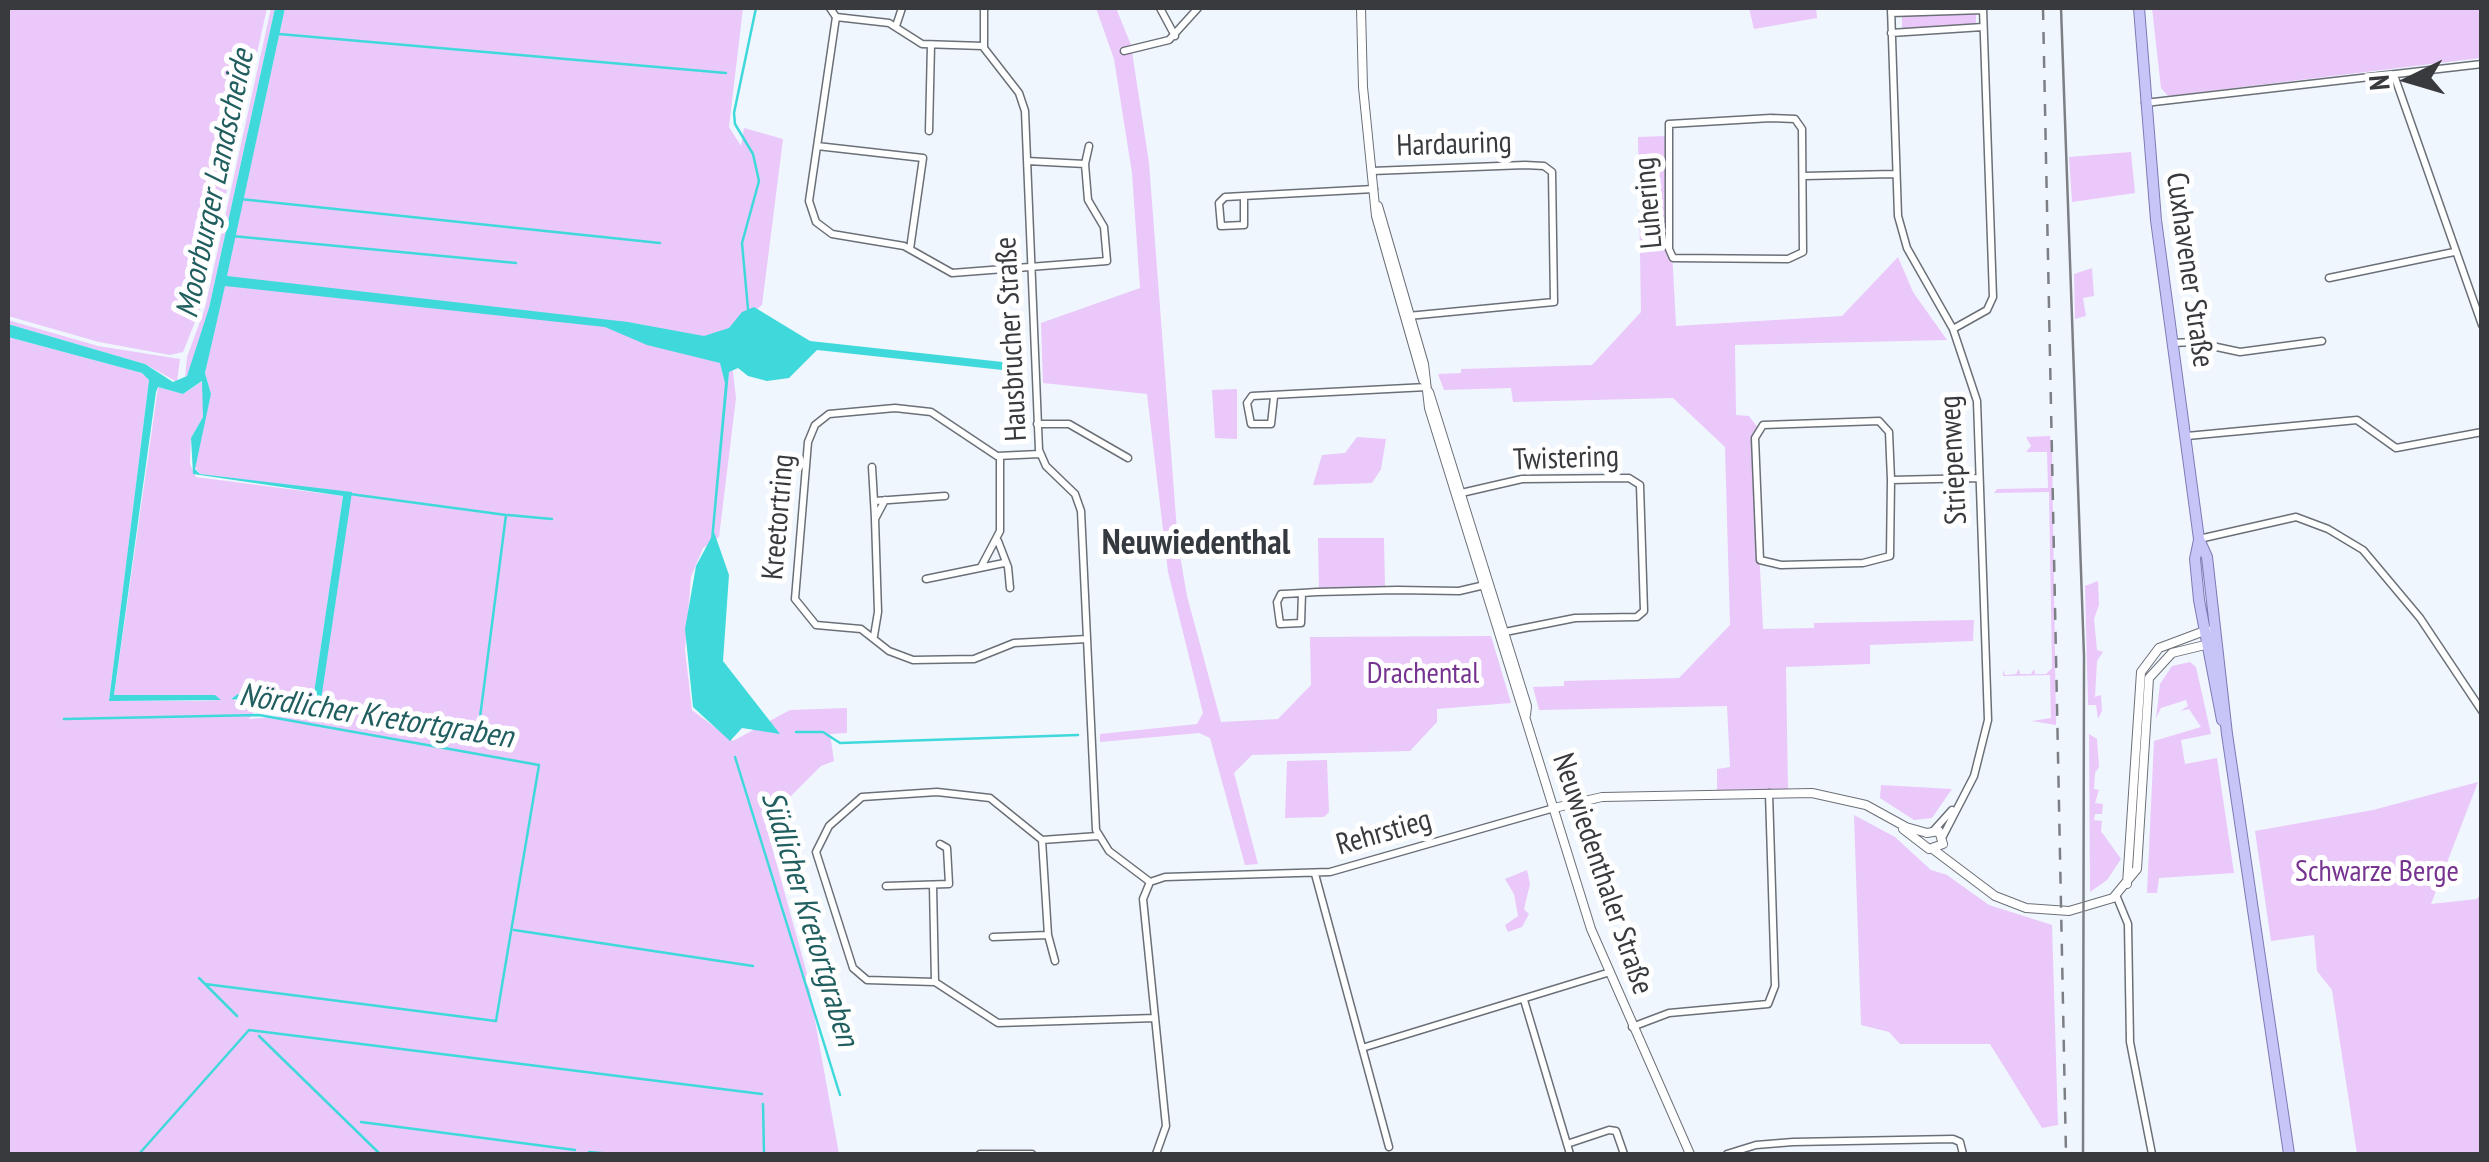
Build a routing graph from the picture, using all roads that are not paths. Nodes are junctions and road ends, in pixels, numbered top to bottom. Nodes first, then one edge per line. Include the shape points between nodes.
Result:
1 (830, 8) edge
2 (902, 8) edge
3 (984, 8) edge
4 (1160, 8) edge
5 (1198, 8) edge
6 (1361, 8) edge
7 (2139, 8) edge
8 (1983, 9) edge
9 (1891, 10) edge
10 (836, 16) junction
11 (896, 26) junction
12 (1984, 28) junction
13 (1891, 33) junction
14 (1175, 36) junction
15 (931, 45) junction
16 (982, 46) junction
17 (1124, 51) dead end
18 (2482, 64) edge
19 (2394, 75) junction
20 (2144, 103) junction
21 (929, 131) dead end
22 (817, 146) junction
23 (1089, 146) dead end
24 (1027, 161) junction
25 (1085, 164) junction
26 (1372, 171) junction
27 (1894, 174) junction
28 (1804, 176) junction
29 (1375, 189) junction
30 (1244, 196) junction
31 (910, 249) junction
32 (2454, 252) junction
33 (1031, 270) junction
34 (2329, 278) dead end
35 (1406, 317) junction
36 (2482, 325) edge
37 (1953, 329) junction
38 (2322, 341) dead end
39 (2173, 343) junction
40 (1427, 387) junction
41 (1274, 396) junction
42 (1037, 424) junction
43 (2482, 432) edge
44 (2187, 436) junction
45 (1040, 454) junction
46 (1000, 457) junction
47 (1128, 458) dead end
48 (872, 467) dead end
49 (1980, 478) junction
50 (1891, 480) junction
51 (1459, 494) junction
52 (945, 496) dead end
53 (885, 500) junction
54 (875, 501) junction
55 (875, 519) junction
56 (2200, 539) junction
57 (998, 541) junction
58 (1004, 563) junction
59 (982, 567) junction
60 (926, 579) dead end
61 (1486, 585) junction
62 (1010, 588) dead end
63 (1302, 593) junction
64 (2216, 628) junction
65 (2203, 631) junction
66 (1501, 633) junction
67 (874, 636) junction
68 (1087, 639) junction
69 (2218, 643) junction
70 (2205, 644) junction
71 (2482, 710) edge
72 (2227, 734) junction
73 (1769, 792) junction
74 (1554, 808) junction
75 (1897, 822) junction
76 (1098, 836) junction
77 (1937, 836) junction
78 (1042, 840) junction
79 (1924, 842) junction
80 (940, 844) dead end
81 (1934, 850) junction
82 (1316, 874) junction
83 (1964, 874) junction
84 (1150, 882) junction
85 (2128, 884) junction
86 (886, 886) dead end
87 (934, 886) junction
88 (2116, 895) junction
89 (1048, 935) junction
90 (993, 938) dead end
91 (1055, 961) dead end
92 (1608, 973) junction
93 (935, 982) junction
94 (1524, 1000) junction
95 (1155, 1018) junction
96 (1631, 1027) junction
97 (1362, 1048) junction
98 (1567, 1144) junction
99 (1389, 1148) dead end
100 (980, 1154) edge
101 (1032, 1154) edge
102 (1156, 1154) edge
103 (1570, 1154) edge
104 (1624, 1154) edge
105 (1688, 1154) edge
106 (1728, 1154) edge
107 (1963, 1154) edge
108 (2152, 1154) edge
109 (2289, 1154) edge

1 - 10 street
2 - 11 street
3 - 16 street
4 - 14 street
5 - 14 street
6 - 26 street, Neuwiedenthaler Straße
7 - 20 main road, Cuxhavener Straße
8 - 9 street
8 - 12 street
9 - 13 street, Striepenweg
10 - 11 street
10 - 22 street
11 - 15 street via 914,42
12 - 13 street
12 - 37 street via 1993,297 1987,310
13 - 27 street, Striepenweg
14 - 17 street
15 - 16 street
15 - 21 street
16 - 24 street, Hausbrucher Straße via 1021,97
18 - 19 street
19 - 20 street
19 - 32 street
20 - 39 main road, Cuxhavener Straße
22 - 31 street via 809,201 816,222 836,236
22 - 31 street via 924,158
23 - 25 street
24 - 25 street
24 - 33 street, Hausbrucher Straße
25 - 33 street via 1107,262
26 - 29 street, Neuwiedenthaler Straße
26 - 35 street, Hardauring via 1525,165 1552,172 1556,300
27 - 28 street
27 - 37 street, Striepenweg via 1904,241
28 - 28 street, Luhering via 1796,119 1672,122 1666,136 1671,256 1800,256
29 - 30 street
29 - 35 street, Neuwiedenthaler Straße via 1376,216
30 - 30 street via 1220,200 1221,226 1244,225
31 - 33 street via 947,272
32 - 34 street
32 - 36 street
33 - 42 street, Hausbrucher Straße
35 - 40 street, Neuwiedenthaler Straße
37 - 49 street, Striepenweg via 1977,401
38 - 39 street via 2240,352
39 - 44 main road, Cuxhavener Straße
40 - 41 street
40 - 51 street, Neuwiedenthaler Straße
41 - 41 street via 1271,424 1251,424 1250,398
42 - 45 street, Hausbrucher Straße
42 - 47 street via 1069,424
43 - 44 street via 2396,448 2357,420
44 - 56 main road, Cuxhavener Straße
45 - 46 street
45 - 68 street, Hausbrucher Straße via 1081,507
46 - 57 street
46 - 67 street, Kreetortring via 931,412 845,410 815,425 802,485 794,598 816,625
48 - 54 street
49 - 50 street
49 - 77 street, Striepenweg via 1988,712 1978,765
50 - 50 street via 1889,432 1880,421 1758,428 1760,560 1862,564 1890,556
51 - 61 street, Neuwiedenthaler Straße
51 - 66 street, Twistering via 1522,479 1629,478 1640,485 1644,611
52 - 53 street
53 - 54 street
53 - 55 street
54 - 55 street
55 - 67 street
56 - 64 main road, Cuxhavener Straße
56 - 65 main road, Cuxhavener Straße via 2195,558
56 - 71 street via 2296,517 2364,550
57 - 58 street
57 - 59 street
58 - 59 street
58 - 62 street
59 - 60 street
61 - 63 street
61 - 66 street, Neuwiedenthaler Straße
63 - 63 street via 1278,597 1280,624 1301,623
64 - 65 street
64 - 69 main road, Cuxhavener Straße
65 - 70 main road, Cuxhavener Straße
65 - 85 street via 2159,648 2141,672
66 - 74 street, Neuwiedenthaler Straße
67 - 68 street, Kreetortring via 898,656 924,661 980,658 1017,642
68 - 76 street, Hausbrucher Straße
69 - 70 street
69 - 72 main road, Cuxhavener Straße
70 - 72 main road, Cuxhavener Straße
70 - 85 street via 2168,656 2149,678 2138,862
72 - 109 main road, Cuxhavener Straße
73 - 74 street, Rehrstieg via 1602,797
73 - 75 street, Rehrstieg via 1837,796
73 - 96 street via 1775,986 1768,1004 1669,1014
74 - 82 street, Rehrstieg
74 - 92 street, Neuwiedenthaler Straße
75 - 77 street, Rehrstieg
75 - 79 street, Rehrstieg
76 - 78 street
76 - 84 street
77 - 79 street
77 - 81 street
77 - 83 street
78 - 89 street
78 - 93 street via 990,798 964,792 862,797 829,826 816,852 853,968 880,983
79 - 81 street, Rehrstieg
80 - 87 street via 947,848 949,884
81 - 83 street
82 - 84 street, Rehrstieg
82 - 97 street
83 - 88 street via 1995,896 2039,911 2089,909
84 - 95 street via 1143,899
85 - 88 street
86 - 87 street
87 - 93 street
88 - 108 street via 2128,928 2130,1042
89 - 90 street
89 - 91 street
92 - 94 street
92 - 96 street, Neuwiedenthaler Straße
93 - 95 street via 998,1023
94 - 97 street
94 - 98 street
95 - 102 street via 1166,1126
96 - 105 street, Neuwiedenthaler Straße
97 - 99 street
98 - 103 street
98 - 104 street via 1616,1131
100 - 101 street
106 - 107 street via 1771,1144 1953,1139

